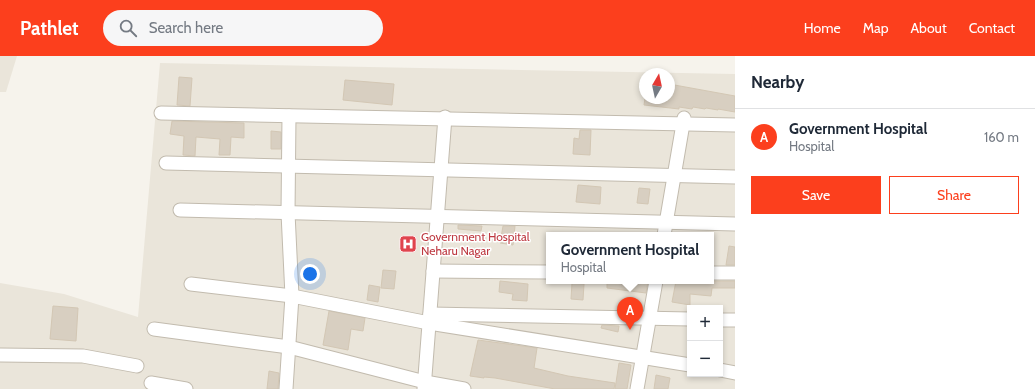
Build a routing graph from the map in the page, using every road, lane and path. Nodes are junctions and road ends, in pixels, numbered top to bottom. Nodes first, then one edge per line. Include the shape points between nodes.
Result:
1 (161, 113) dead end
2 (289, 116) junction
3 (445, 118) junction
4 (684, 121) junction
5 (735, 125) edge
6 (166, 163) dead end
7 (289, 166) junction
8 (441, 169) junction
9 (674, 175) junction
10 (735, 177) edge
11 (180, 210) dead end
12 (288, 213) junction
13 (437, 216) junction
14 (666, 222) junction
15 (735, 224) edge
16 (664, 232) edge
17 (433, 271) junction
18 (546, 272) edge
19 (714, 273) edge
20 (735, 273) edge
21 (191, 284) dead end
22 (655, 284) edge
23 (292, 296) junction
24 (430, 318) junction
25 (649, 318) junction
26 (687, 319) edge
27 (723, 320) edge
28 (735, 320) edge
29 (154, 329) dead end
30 (288, 347) junction
31 (0, 355) edge
32 (642, 357) junction
33 (687, 364) edge
34 (137, 366) dead end
35 (723, 371) edge
36 (735, 373) edge
37 (151, 383) dead end
38 (424, 385) edge
39 (186, 389) edge
40 (286, 389) edge
41 (464, 389) edge
42 (637, 389) edge

1 - 2 street
2 - 3 street
2 - 7 street
3 - 4 street
3 - 8 street
4 - 5 street
4 - 9 street
6 - 7 street
7 - 8 street
7 - 12 street
8 - 9 street
8 - 13 street
9 - 10 street
9 - 14 street
11 - 12 street
12 - 13 street
12 - 23 street
13 - 14 street
13 - 17 street
14 - 15 street
14 - 16 street
17 - 18 street
17 - 24 street
19 - 20 street
21 - 23 street
22 - 25 street
23 - 24 street
23 - 30 street
24 - 25 street
24 - 32 street
24 - 38 street
25 - 26 street
25 - 32 street
27 - 28 street
29 - 30 street
30 - 38 street
30 - 40 street
31 - 34 street via 83,356
32 - 33 street
32 - 42 street
35 - 36 street
37 - 39 street
38 - 41 street

